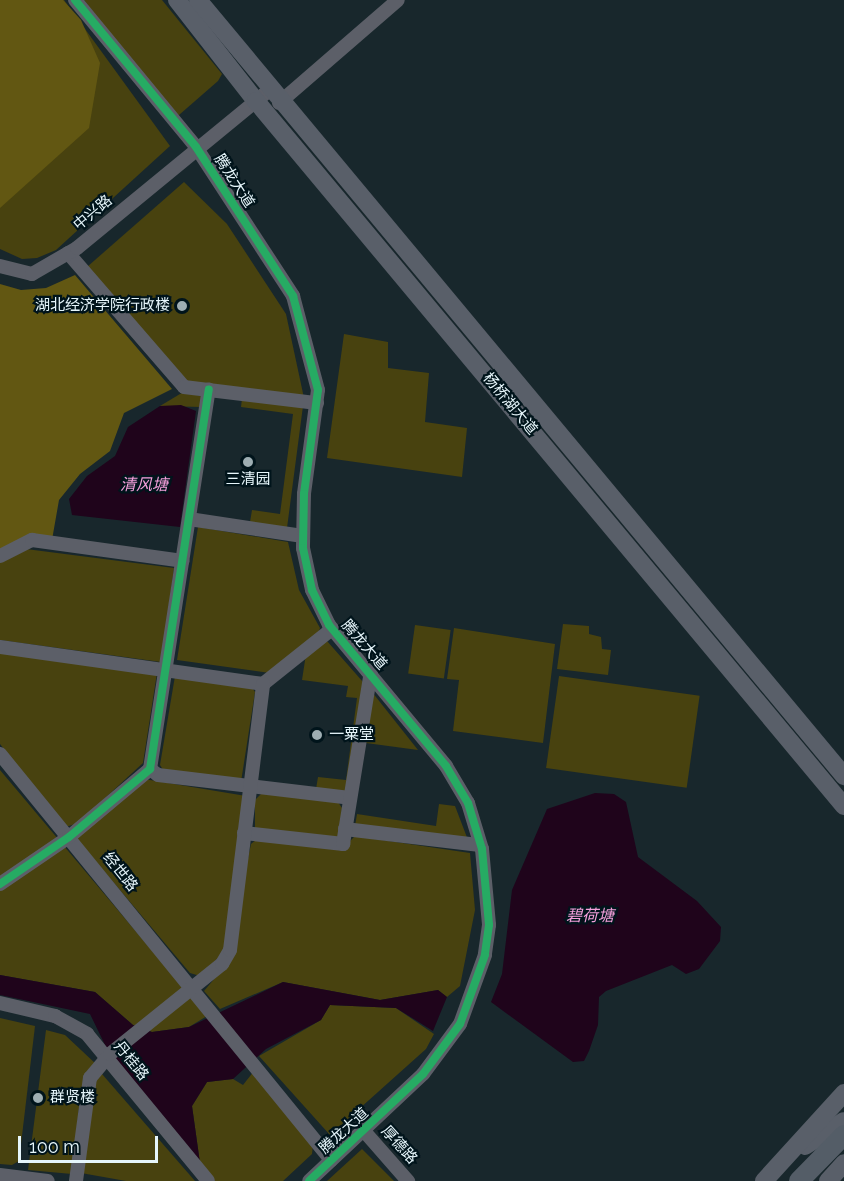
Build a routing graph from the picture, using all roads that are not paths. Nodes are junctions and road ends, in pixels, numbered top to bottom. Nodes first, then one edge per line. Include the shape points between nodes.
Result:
1 (75, 0) edge
2 (398, 0) edge
3 (193, 3) edge
4 (268, 98) junction
5 (196, 147) junction
6 (68, 253) junction
7 (0, 266) edge
8 (209, 390) junction
9 (316, 403) junction
10 (189, 519) junction
11 (303, 536) junction
12 (0, 556) edge
13 (183, 561) junction
14 (332, 629) junction
15 (0, 647) edge
16 (167, 670) junction
17 (370, 672) junction
18 (263, 684) junction
19 (0, 754) edge
20 (150, 769) junction
21 (844, 776) edge
22 (250, 786) junction
23 (350, 798) junction
24 (844, 806) edge
25 (345, 829) junction
26 (244, 833) junction
27 (69, 837) junction
28 (480, 845) junction
29 (0, 884) edge
30 (194, 989) junction
31 (0, 1003) edge
32 (108, 1056) junction
33 (844, 1093) edge
34 (844, 1121) edge
35 (844, 1126) edge
36 (364, 1131) junction
37 (844, 1135) edge
38 (844, 1147) edge
39 (331, 1160) junction
40 (844, 1163) edge
41 (778, 1166) junction
42 (0, 1175) edge
43 (48, 1181) edge
44 (76, 1181) edge
45 (208, 1181) edge
46 (309, 1181) edge
47 (408, 1181) edge
48 (764, 1181) edge
49 (798, 1181) edge
50 (812, 1181) edge
51 (828, 1181) edge

1 - 5 street, 腾龙大道
2 - 4 street, 中兴路
3 - 4 main road, 杨桥湖大道
4 - 5 street, 中兴路
4 - 21 main road, 杨桥湖大道
4 - 24 main road, 杨桥湖大道
5 - 6 street, 中兴路
5 - 9 street, 腾龙大道 via 293,296
6 - 7 street, 中兴路 via 32,274
6 - 8 street via 184,387
8 - 9 street
8 - 10 street
9 - 11 street, 腾龙大道
10 - 11 street
10 - 13 street
11 - 14 street, 腾龙大道 via 312,590
12 - 13 street via 32,540
13 - 16 street
14 - 17 street, 腾龙大道
14 - 18 street
15 - 16 street
16 - 18 street
16 - 20 street
17 - 23 street
17 - 28 street, 腾龙大道 via 446,766 468,803
18 - 22 street
19 - 27 street, 经世路
20 - 22 street via 158,775
20 - 27 street
22 - 23 street
22 - 26 street
23 - 25 street
25 - 26 street via 343,844
25 - 28 street
26 - 30 street via 230,950
27 - 29 street
27 - 30 street, 经世路
28 - 36 street, 腾龙大道 via 489,926 475,990 460,1024 423,1074
30 - 32 street
30 - 39 street, 经世路
31 - 32 street, 丹桂路 via 55,1016 87,1034
32 - 44 street via 86,1091
32 - 45 street, 丹桂路
33 - 41 main road
34 - 41 main road
35 - 49 main road
36 - 39 street, 腾龙大道
36 - 47 street, 厚德路
37 - 49 highway
38 - 50 highway
39 - 46 street, 腾龙大道
40 - 51 main road
41 - 48 main road
42 - 43 street

